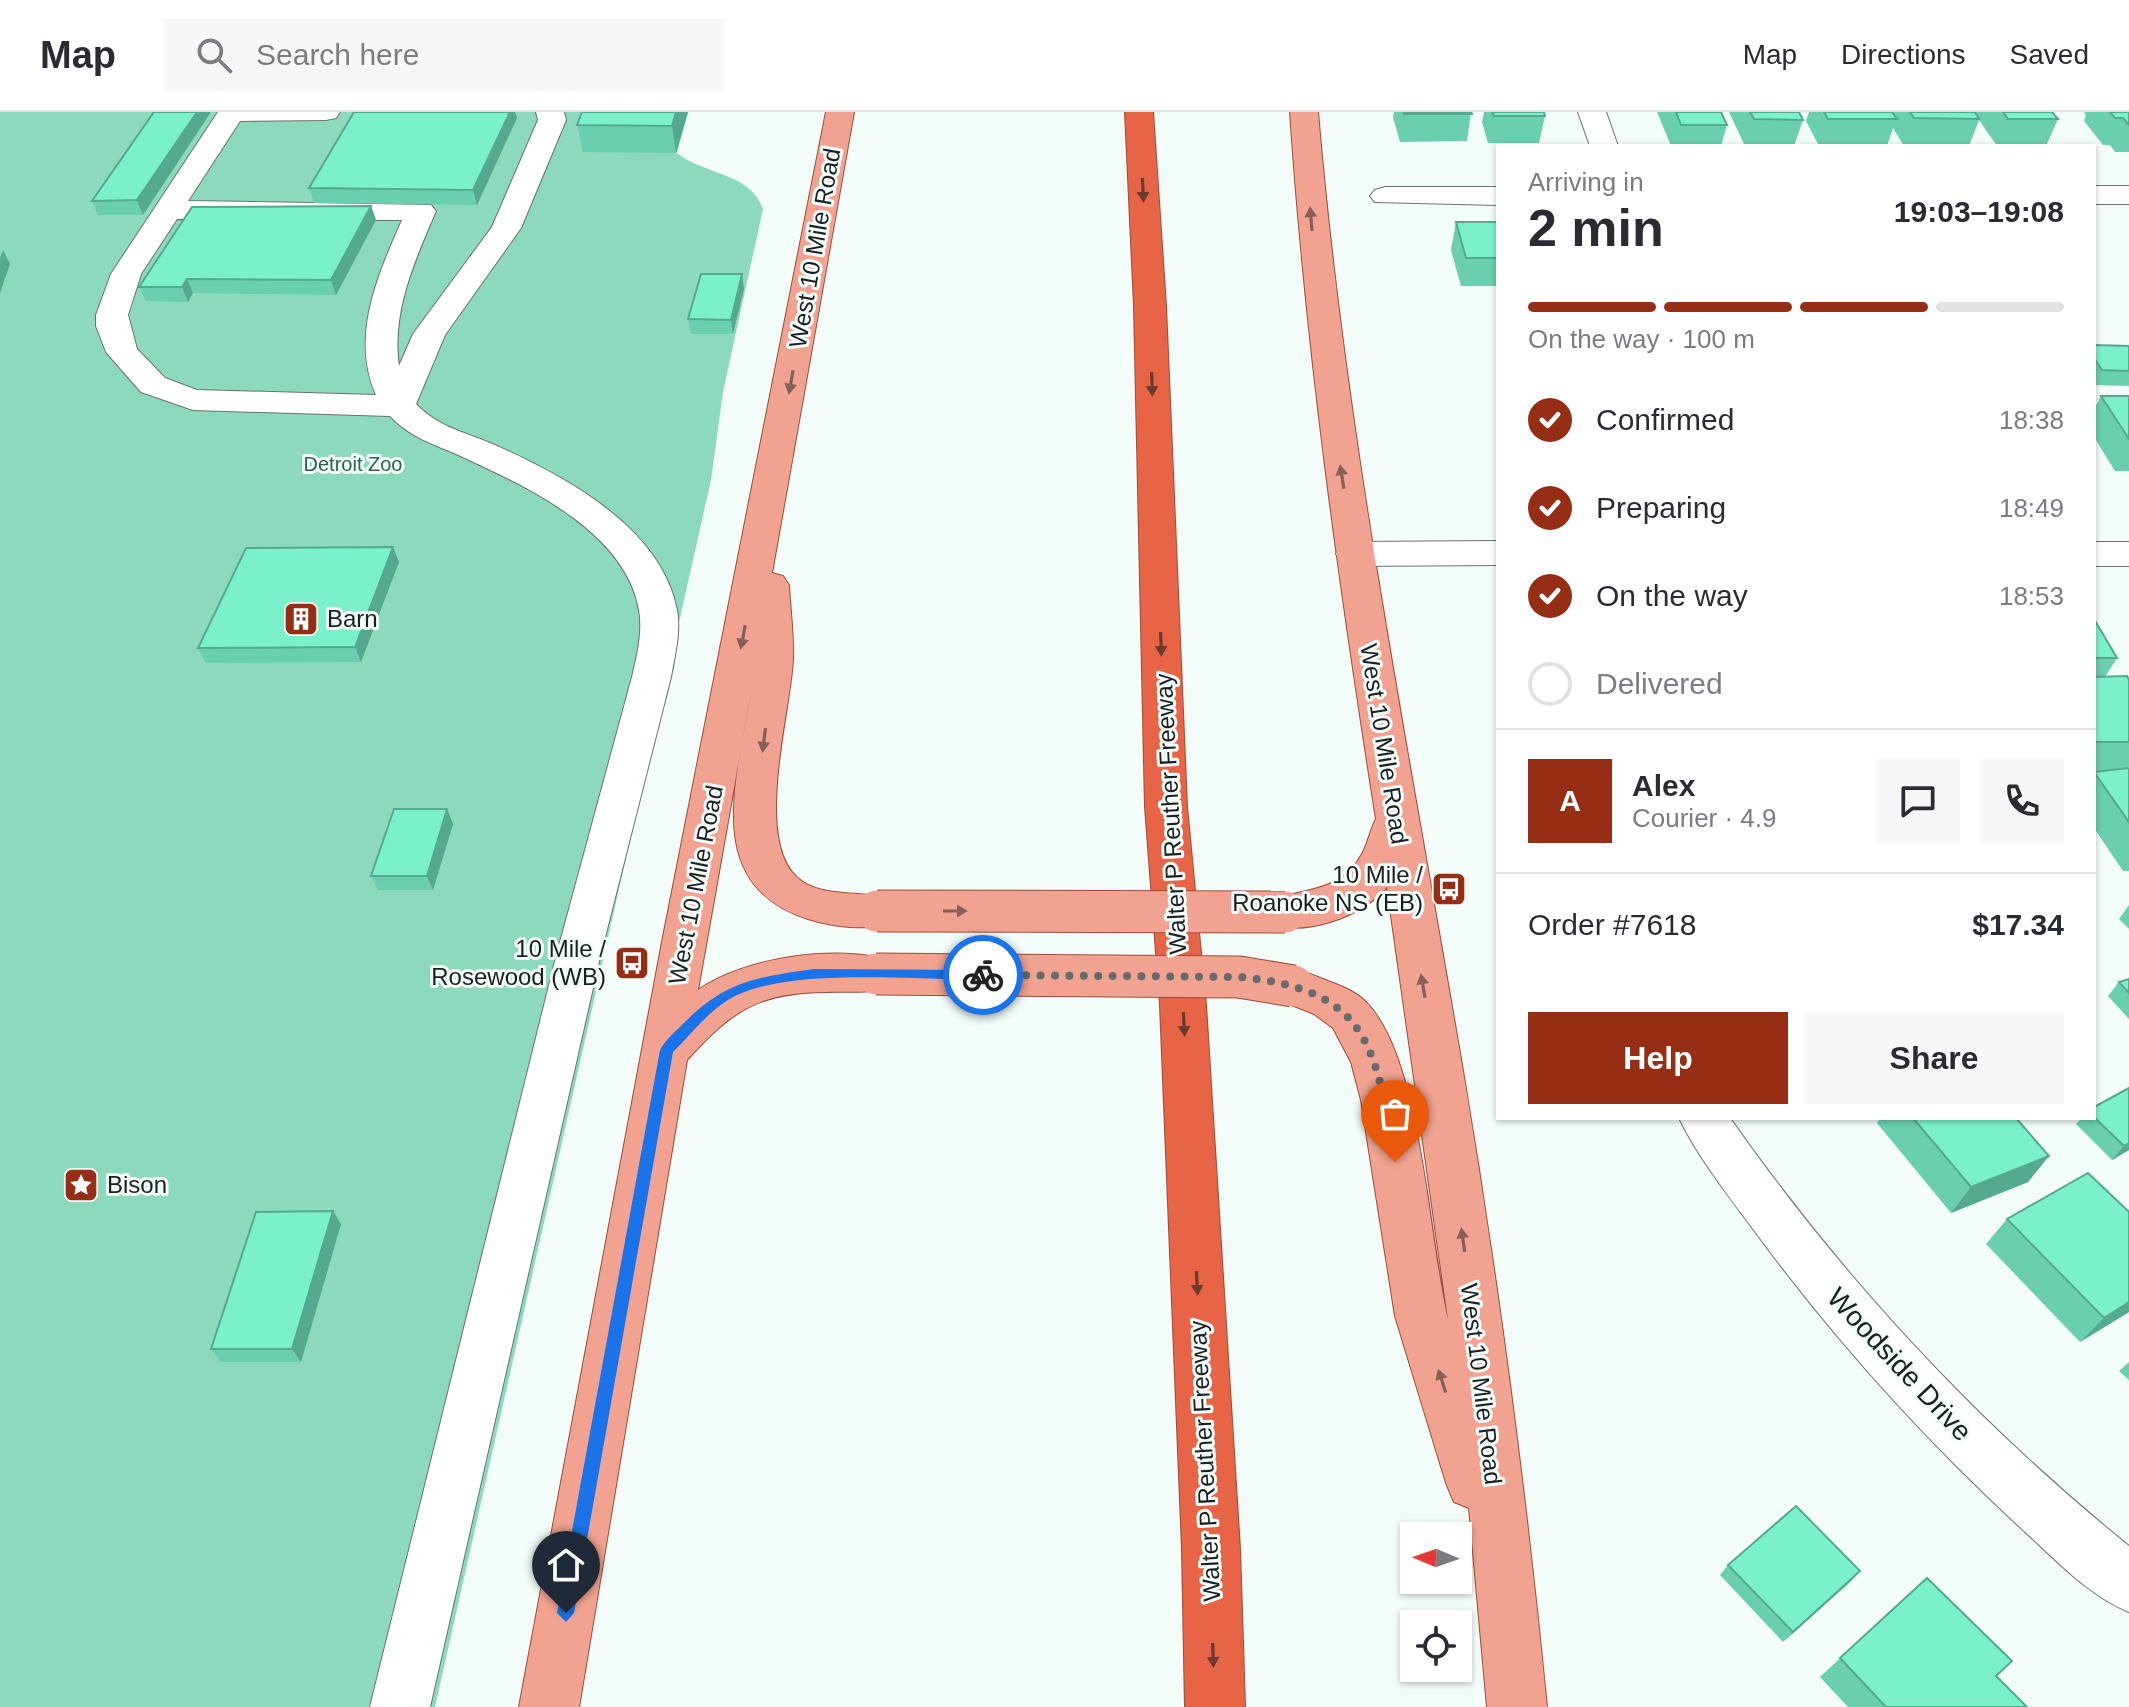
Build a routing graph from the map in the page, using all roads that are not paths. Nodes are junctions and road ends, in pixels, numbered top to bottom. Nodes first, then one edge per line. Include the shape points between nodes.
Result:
1 (232, 112) edge
2 (326, 112) edge
3 (550, 112) edge
4 (840, 112) edge
5 (1139, 112) edge
6 (1304, 112) edge
7 (1592, 112) edge
8 (1603, 144) edge
9 (1385, 195) dead end
10 (2096, 195) edge
11 (2129, 195) edge
12 (1496, 196) edge
13 (166, 210) junction
14 (398, 406) junction
15 (766, 523) junction
16 (1354, 554) junction
17 (2096, 554) edge
18 (2129, 554) edge
19 (1496, 564) edge
20 (1396, 818) junction
21 (667, 1050) junction
22 (1704, 1120) edge
23 (2129, 1583) edge
24 (1507, 1589) junction
25 (400, 1707) edge
26 (549, 1707) edge
27 (1215, 1707) edge
28 (1517, 1707) edge

1 - 2 street
1 - 13 street
3 - 14 street via 552,120 506,228 429,334
4 -> 15 main road, West 10 Mile Road
5 -> 27 highway, Walter P Reuther Freeway via 1166,807 1183,1005
16 -> 6 main road, West 10 Mile Road via 1317,290
7 - 8 street
9 - 12 street
10 - 11 street
13 - 14 street via 126,274 112,315 122,352 153,385 217,404
13 - 14 street via 421,211 389,289 381,326 381,362
14 - 25 street via 418,427 513,469 609,530 635,557 658,608 608,861 578,957
15 -> 20 main road, bridge via 774,658 755,816 760,861 767,874 796,898 877,911 1285,912 1325,906 1355,894 1382,865
15 -> 21 main road, West 10 Mile Road
16 - 19 street
16 - 20 main road, West 10 Mile Road
17 - 18 street
24 -> 20 main road, West 10 Mile Road via 1437,1063
24 -> 21 main road, bridge via 1421,1316 1375,1062 1349,1015 1330,1001 1293,986 1239,977 781,977 732,991
21 - 26 main road, West 10 Mile Road
22 - 23 street, Woodside Drive via 1803,1259 1861,1326 1946,1417
24 - 28 main road, West 10 Mile Road

